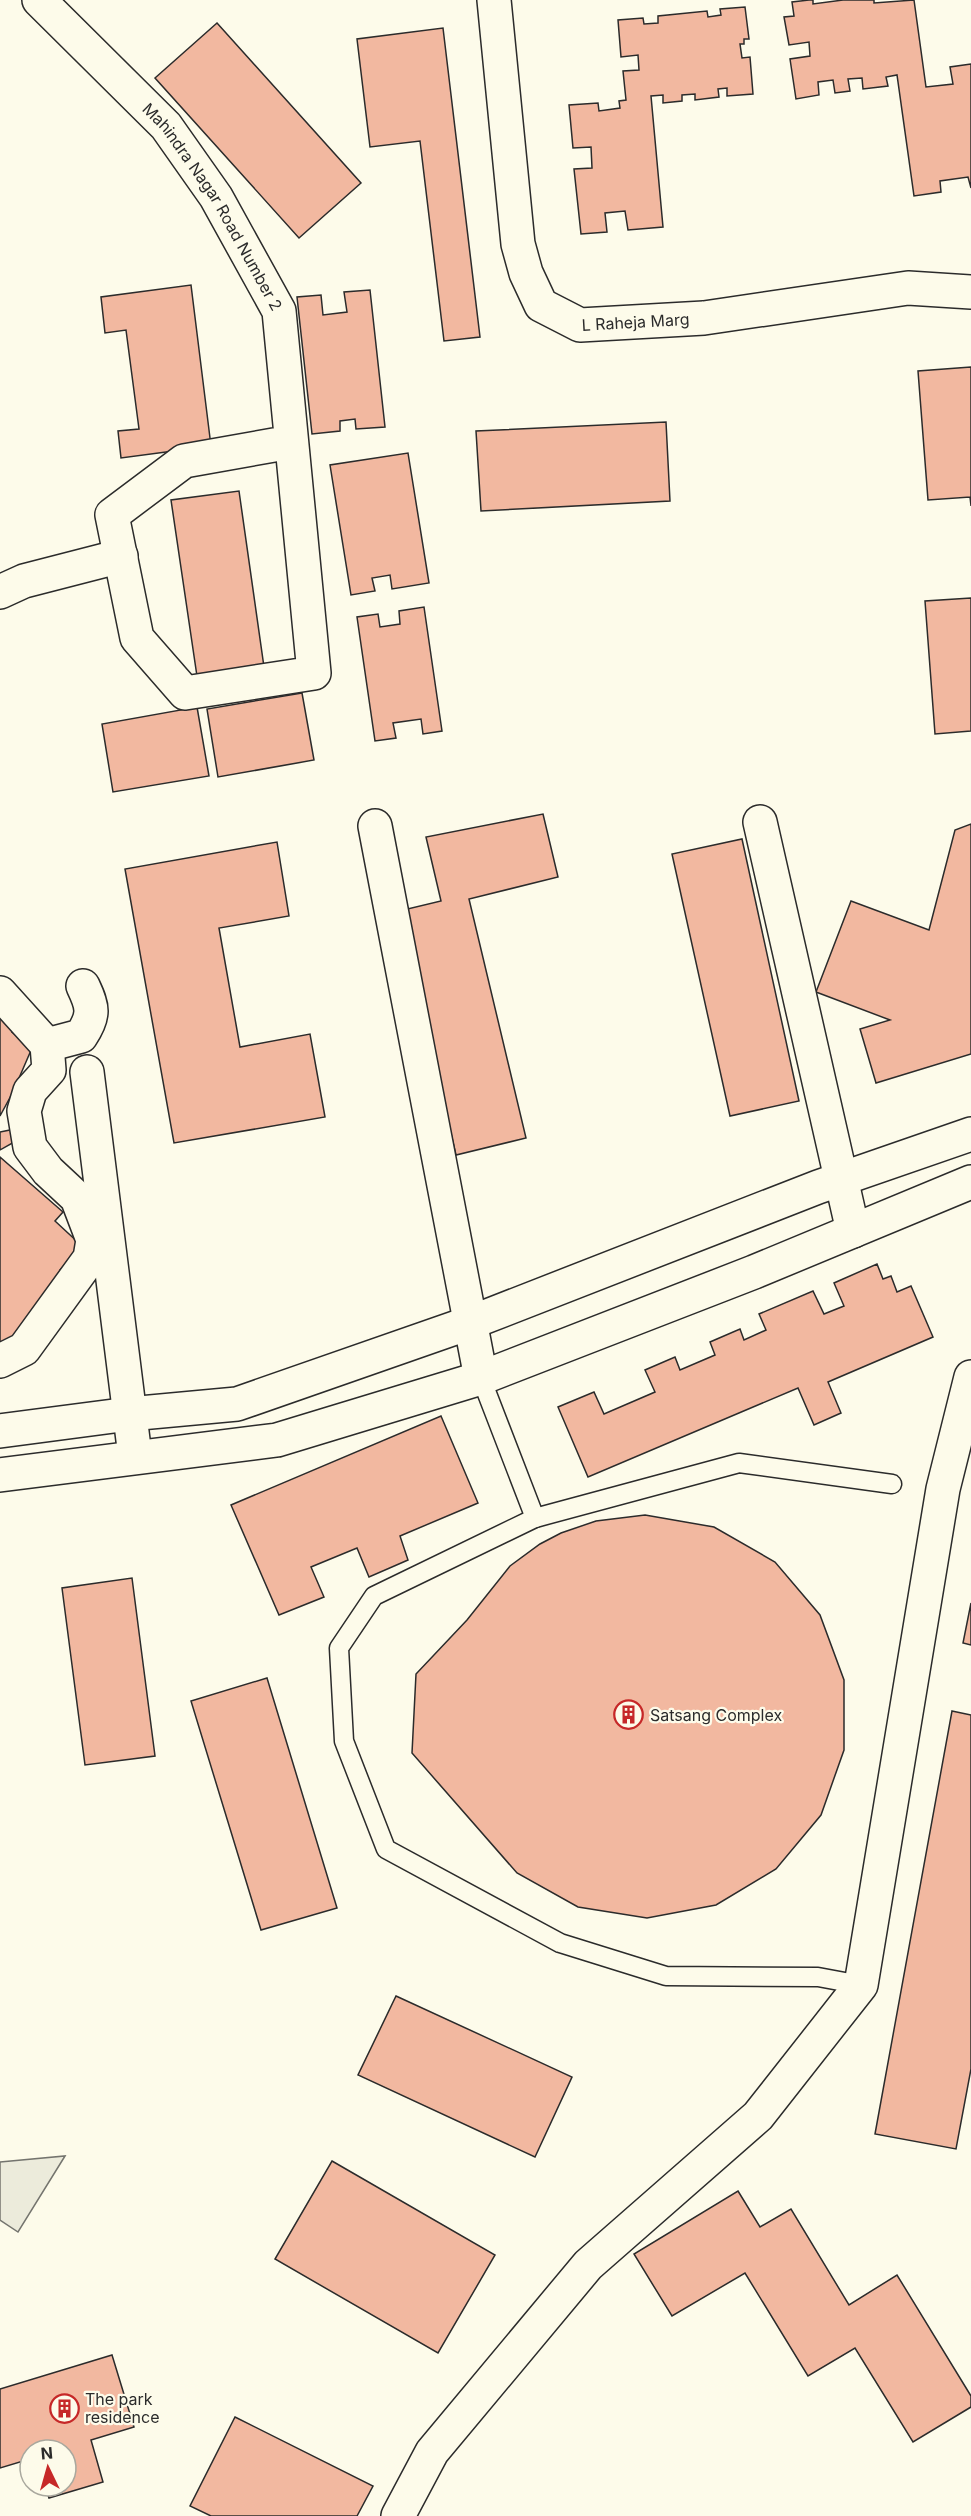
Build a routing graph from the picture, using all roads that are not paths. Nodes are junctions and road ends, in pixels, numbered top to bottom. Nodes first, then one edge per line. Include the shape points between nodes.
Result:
1 (39, 0) edge
2 (495, 0) edge
3 (971, 292) edge
4 (291, 442) junction
5 (121, 556) junction
6 (0, 592) edge
7 (760, 822) dead end
8 (375, 826) dead end
9 (83, 986) dead end
10 (0, 993) edge
11 (47, 1045) junction
12 (87, 1072) dead end
13 (971, 1134) edge
14 (840, 1180) junction
15 (971, 1182) edge
16 (853, 1231) junction
17 (472, 1322) junction
18 (0, 1361) edge
19 (971, 1377) edge
20 (482, 1378) junction
21 (129, 1414) junction
22 (0, 1431) edge
23 (135, 1456) junction
24 (0, 1474) edge
25 (892, 1484) dead end
26 (535, 1518) junction
27 (861, 1985) junction
28 (398, 2516) edge

1 - 4 street, Mahindra Nagar Road Number 2 via 166,126 216,197 279,311
2 - 3 street, L Raheja Marg via 518,244 541,305 580,325 704,318 908,288
4 - 5 street via 184,461 112,514
4 - 5 street, Mahindra Nagar Road Number 2 via 314,672 185,693 137,638
5 - 6 street
7 - 14 street
8 - 17 street
9 - 11 street via 92,1006 89,1024 81,1036
10 - 11 street
11 - 18 street via 49,1070 30,1091 24,1111 30,1147 48,1171 77,1198 93,1240 90,1258 24,1349
12 - 21 street
13 - 14 street
14 - 16 street
14 - 17 street
15 - 16 street
16 - 20 street
17 - 20 street
17 - 21 street via 237,1404
19 - 27 street via 943,1489
20 - 23 street via 277,1440
20 - 26 lane
21 - 22 street
21 - 23 street
23 - 24 street
25 - 26 lane via 739,1463
26 - 27 lane via 374,1596 339,1648 344,1741 386,1850 560,1943 666,1976 818,1977
27 - 28 street via 758,2116 588,2265 432,2452

